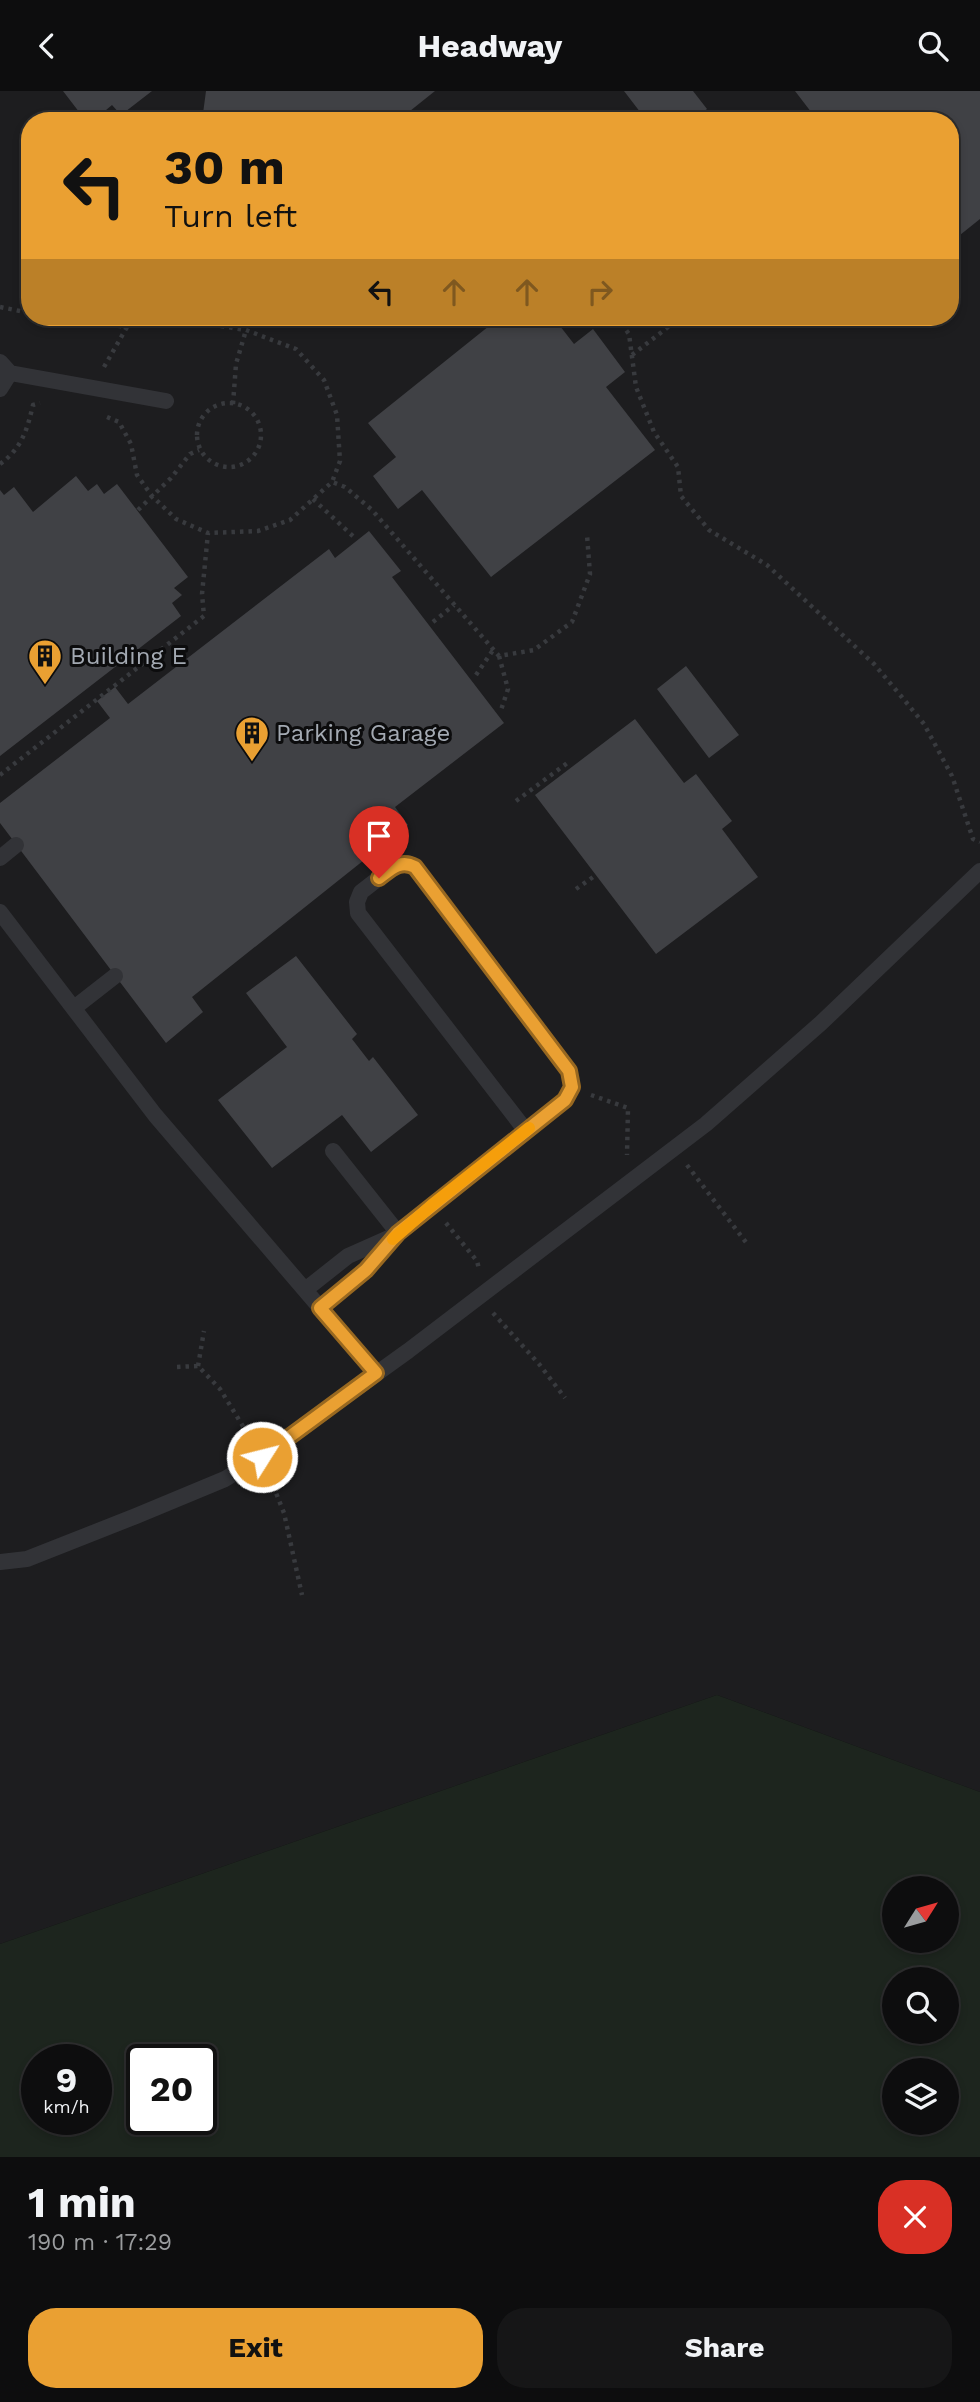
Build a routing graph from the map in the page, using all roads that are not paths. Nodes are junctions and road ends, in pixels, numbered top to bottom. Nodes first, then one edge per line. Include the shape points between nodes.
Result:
1 (5, 367) edge
2 (0, 389) edge
3 (166, 401) dead end
4 (16, 845) dead end
5 (0, 858) edge
6 (980, 871) edge
7 (0, 912) edge
8 (116, 976) dead end
9 (74, 1008) junction
10 (526, 1131) junction
11 (333, 1151) dead end
12 (398, 1233) junction
13 (305, 1290) junction
14 (320, 1308) junction
15 (376, 1373) junction
16 (0, 1562) edge

1 - 2 lane
1 - 3 lane
4 - 5 lane
6 - 15 lane via 821,1023 706,1124
7 - 9 lane
8 - 9 lane
9 - 13 lane via 155,1115
10 - 10 lane via 358,913 356,902 361,892 397,864 415,867 569,1071 572,1087 565,1100
10 - 12 lane
11 - 12 lane
12 - 13 lane via 348,1256
12 - 14 lane via 366,1270
13 - 14 lane
14 - 15 lane
15 - 16 lane via 225,1479 27,1559

